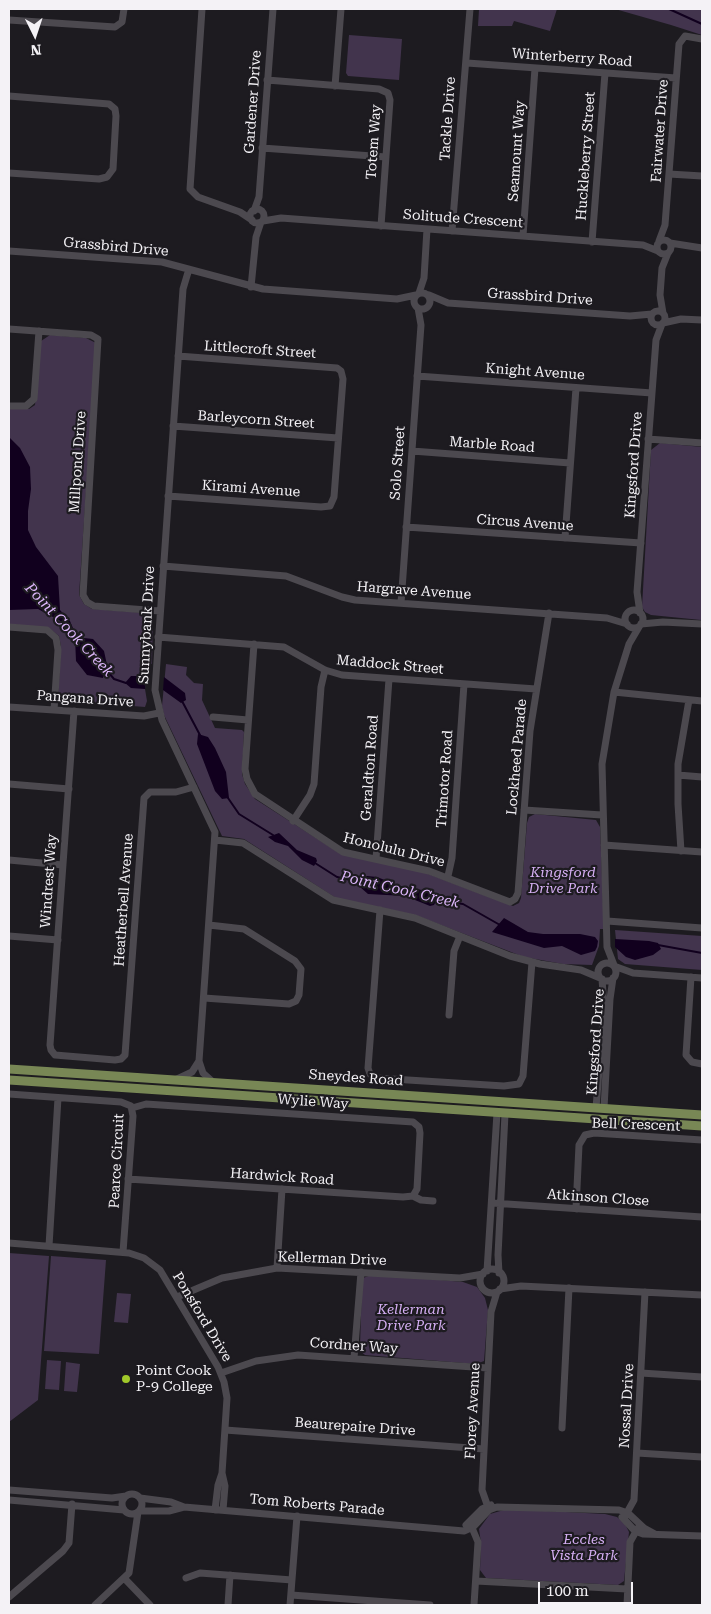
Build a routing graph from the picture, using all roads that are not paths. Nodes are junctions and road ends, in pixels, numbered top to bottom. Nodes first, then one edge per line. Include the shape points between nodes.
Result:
1 (124, 9) edge
2 (202, 9) edge
3 (273, 9) edge
4 (341, 9) edge
5 (470, 9) edge
6 (9, 20) edge
7 (702, 39) edge
8 (467, 63) junction
9 (536, 68) junction
10 (605, 73) junction
11 (676, 78) junction
12 (267, 80) junction
13 (335, 86) junction
14 (9, 96) edge
15 (262, 148) junction
16 (386, 157) junction
17 (9, 173) edge
18 (669, 174) junction
19 (702, 176) edge
20 (259, 197) junction
21 (263, 212) junction
22 (256, 218) junction
23 (281, 218) junction
24 (665, 225) junction
25 (381, 226) junction
26 (427, 229) junction
27 (452, 231) junction
28 (523, 236) junction
29 (592, 242) junction
30 (658, 242) junction
31 (670, 242) junction
32 (643, 245) junction
33 (687, 247) junction
34 (702, 248) edge
35 (9, 251) edge
36 (659, 252) junction
37 (668, 252) junction
38 (662, 268) junction
39 (189, 269) junction
40 (424, 278) junction
41 (251, 287) junction
42 (418, 294) junction
43 (428, 295) junction
44 (660, 295) junction
45 (397, 299) junction
46 (448, 303) junction
47 (417, 306) junction
48 (428, 306) junction
49 (652, 313) junction
50 (630, 316) junction
51 (663, 318) junction
52 (702, 320) edge
53 (653, 323) junction
54 (421, 325) junction
55 (9, 329) edge
56 (39, 331) junction
57 (656, 340) junction
58 (178, 356) junction
59 (417, 376) junction
60 (576, 388) junction
61 (652, 393) junction
62 (9, 406) edge
63 (173, 426) junction
64 (338, 438) junction
65 (648, 439) junction
66 (702, 443) edge
67 (412, 451) junction
68 (570, 463) junction
69 (168, 496) junction
70 (406, 527) junction
71 (565, 538) junction
72 (641, 543) junction
73 (163, 566) junction
74 (637, 592) junction
75 (401, 603) junction
76 (160, 611) junction
77 (628, 612) junction
78 (550, 613) junction
79 (641, 614) junction
80 (607, 618) junction
81 (663, 622) junction
82 (627, 624) junction
83 (702, 624) edge
84 (640, 625) junction
85 (9, 627) edge
86 (158, 637) junction
87 (254, 644) junction
88 (629, 644) junction
89 (325, 670) junction
90 (389, 678) junction
91 (464, 684) junction
92 (536, 689) junction
93 (614, 692) junction
94 (689, 700) junction
95 (702, 701) edge
96 (9, 707) edge
97 (54, 710) junction
98 (74, 711) junction
99 (159, 713) junction
100 (213, 718) dead end
101 (248, 720) junction
102 (678, 775) junction
103 (702, 777) edge
104 (9, 784) edge
105 (194, 787) junction
106 (69, 789) junction
107 (524, 810) junction
108 (602, 815) junction
109 (293, 820) junction
110 (215, 840) junction
111 (604, 846) junction
112 (681, 851) junction
113 (702, 852) edge
114 (376, 859) junction
115 (9, 860) edge
116 (63, 864) junction
117 (448, 876) junction
118 (512, 901) joint
119 (380, 910) junction
120 (607, 921) junction
121 (209, 925) junction
122 (702, 928) edge
123 (9, 936) edge
124 (460, 936) junction
125 (58, 940) junction
126 (607, 947) junction
127 (532, 962) junction
128 (601, 965) junction
129 (614, 966) junction
130 (581, 970) junction
131 (633, 973) junction
132 (691, 977) junction
133 (601, 978) junction
134 (614, 978) junction
135 (702, 978) edge
136 (204, 998) junction
137 (449, 1015) dead end
138 (52, 1052) joint
139 (199, 1061) junction
140 (702, 1064) edge
141 (9, 1068) edge
142 (9, 1076) edge
143 (9, 1080) edge
144 (174, 1080) junction
145 (33, 1082) junction
146 (213, 1082) junction
147 (9, 1094) edge
148 (58, 1098) junction
149 (501, 1102) junction
150 (132, 1108) junction
151 (600, 1108) junction
152 (501, 1113) junction
153 (702, 1115) edge
154 (600, 1120) junction
155 (702, 1126) edge
156 (702, 1140) edge
157 (128, 1179) junction
158 (282, 1189) junction
159 (412, 1196) junction
160 (433, 1201) dead end
161 (492, 1204) junction
162 (500, 1204) junction
163 (576, 1209) junction
164 (702, 1217) edge
165 (9, 1243) edge
166 (50, 1246) junction
167 (123, 1252) junction
168 (277, 1268) junction
169 (361, 1272) junction
170 (485, 1272) junction
171 (501, 1275) junction
172 (460, 1278) junction
173 (521, 1286) junction
174 (483, 1288) junction
175 (569, 1288) junction
176 (499, 1290) junction
177 (645, 1292) junction
178 (702, 1295) edge
179 (177, 1297) junction
180 (491, 1312) junction
181 (354, 1358) junction
182 (488, 1368) junction
183 (221, 1373) junction
184 (641, 1373) junction
185 (702, 1377) edge
186 (562, 1428) dead end
187 (225, 1430) junction
188 (484, 1449) junction
189 (637, 1453) junction
190 (702, 1456) edge
191 (9, 1490) edge
192 (126, 1496) junction
193 (140, 1498) junction
194 (9, 1500) edge
195 (72, 1504) junction
196 (184, 1507) junction
197 (488, 1508) junction
198 (219, 1510) junction
199 (126, 1511) junction
200 (139, 1511) junction
201 (297, 1516) junction
202 (626, 1516) junction
203 (471, 1525) junction
204 (638, 1528) junction
205 (134, 1532) junction
206 (702, 1536) edge
207 (230, 1575) junction
208 (186, 1578) dead end
209 (125, 1579) junction
210 (292, 1580) junction
211 (476, 1581) junction
212 (628, 1589) junction
213 (291, 1595) junction
214 (9, 1597) edge
215 (395, 1604) edge
216 (96, 1605) edge
217 (150, 1605) edge
218 (228, 1605) edge
219 (290, 1605) edge
220 (430, 1605) edge
221 (474, 1605) edge
222 (627, 1605) edge

1 - 6 street via 122,22 115,27
2 - 22 street, Solitude Crescent via 189,187 198,197
3 - 12 street, Gardener Drive
4 - 13 street
5 - 8 street, Tackle Drive
7 - 11 street, Fairwater Drive via 681,38
8 - 9 street, Winterberry Road
8 - 27 street, Tackle Drive
9 - 10 street, Winterberry Road
9 - 28 street, Seamount Way
10 - 11 street, Winterberry Road
10 - 29 street, Huckleberry Street
11 - 18 street, Fairwater Drive
12 - 13 street, Totem Way
12 - 15 street, Gardener Drive
13 - 16 street, Totem Way via 379,89 388,93
14 - 17 street via 109,104 115,109 116,116 112,169 107,177
15 - 16 street
15 - 20 street, Gardener Drive
16 - 25 street, Totem Way
18 - 19 street
18 - 24 street, Fairwater Drive
20 - 21 street, Gardener Drive
20 - 22 street, Gardener Drive
21 - 22 street, Solitude Crescent
21 - 23 street, Solitude Crescent
22 - 23 street, Solitude Crescent
22 - 41 street, Gardener Drive
23 - 25 street, Solitude Crescent
24 - 30 street, Fairwater Drive
24 - 31 street, Fairwater Drive
25 - 26 street, Solitude Crescent
26 - 27 street, Solitude Crescent
26 - 40 street
27 - 28 street, Solitude Crescent
28 - 29 street, Solitude Crescent
29 - 32 street, Solitude Crescent
30 - 31 street, Solitude Crescent
30 - 32 street, Solitude Crescent
30 - 36 street
31 - 33 street
31 - 37 street, Fairwater Drive
32 - 36 street, Solitude Crescent
33 - 34 street
33 - 37 street
35 - 39 street, Grassbird Drive via 162,262
36 - 37 street
36 - 38 street
37 - 38 street
38 - 44 street
39 - 41 street, Grassbird Drive
39 - 58 street, Sunnybank Drive via 183,284
40 - 42 street
40 - 43 street
41 - 45 street, Grassbird Drive
42 - 43 street, Grassbird Drive
42 - 45 street, Grassbird Drive
42 - 47 street, Solo Street
43 - 46 street, Grassbird Drive
43 - 48 street
44 - 49 street
44 - 51 street
45 - 47 street, Grassbird Drive
46 - 48 street, Grassbird Drive
46 - 50 street, Grassbird Drive
47 - 48 street, Grassbird Drive
47 - 54 street, Solo Street
48 - 54 street, Solo Street
49 - 50 street, Grassbird Drive
49 - 51 street, Grassbird Drive via 657,311
49 - 53 street, Kingsford Drive
50 - 53 street, Grassbird Drive
51 - 52 street
51 - 53 street, Grassbird Drive
51 - 57 street, Kingsford Drive
53 - 57 street, Kingsford Drive
54 - 59 street, Solo Street
55 - 56 street, Millpond Drive
56 - 62 street via 34,399 26,406
56 - 76 street, Millpond Drive via 91,334 99,341 84,598 94,606
57 - 61 street, Kingsford Drive
58 - 63 street, Sunnybank Drive
58 - 64 street, Littlecroft Street via 341,371
59 - 60 street, Knight Avenue
59 - 67 street, Solo Street
60 - 61 street, Knight Avenue
60 - 68 street
61 - 65 street, Kingsford Drive
63 - 64 street, Barleycorn Street
63 - 69 street, Sunnybank Drive
64 - 69 street, Kirami Avenue via 332,504 321,507
65 - 66 street
65 - 72 street, Kingsford Drive
67 - 68 street, Marble Road
67 - 70 street, Solo Street
68 - 71 street
69 - 73 street, Sunnybank Drive
70 - 71 street, Circus Avenue
70 - 75 street, Solo Street
71 - 72 street, Circus Avenue
72 - 74 street, Kingsford Drive
73 - 75 street, Hargrave Avenue via 286,576 342,597
73 - 76 street, Sunnybank Drive
74 - 77 street, Kingsford Drive
74 - 79 street, Kingsford Drive
75 - 78 street, Hargrave Avenue
76 - 86 street, Sunnybank Drive
77 - 79 street via 635,610
77 - 80 street, Hargrave Avenue
77 - 82 street
78 - 80 street, Hargrave Avenue
78 - 92 street, Lockheed Parade
79 - 81 street
79 - 84 street
80 - 82 street, Hargrave Avenue
81 - 83 street
81 - 84 street
82 - 84 street via 632,628
82 - 88 street
84 - 88 street
85 - 97 street via 47,630 56,638
86 - 87 street, Maddock Street
86 - 99 street, Sunnybank Drive via 155,684
87 - 89 street, Maddock Street via 291,649
87 - 101 street, Honolulu Drive
88 - 93 street
89 - 90 street, Maddock Street via 342,675
89 - 109 street via 314,784
90 - 91 street, Maddock Street
90 - 114 street, Geraldton Road
91 - 92 street, Maddock Street
91 - 117 street, Trimotor Road
92 - 107 street, Lockheed Parade
93 - 94 street
93 - 108 street via 602,764
94 - 95 street
94 - 102 street
96 - 97 street, Pangana Drive
97 - 98 street, Pangana Drive
98 - 99 street, Pangana Drive via 144,716
98 - 106 street, Windrest Way
99 - 105 street, Sunnybank Drive
100 - 101 street
101 - 109 street, Honolulu Drive via 245,761 248,783 259,797
102 - 103 street
102 - 112 street
104 - 106 street
105 - 110 street, Sunnybank Drive
105 - 138 street, Heatherbell Avenue via 176,792 150,792 144,798 124,1057 106,1060 58,1056
106 - 116 street, Windrest Way
107 - 108 street
107 - 118 street, Lockheed Parade via 519,891
108 - 111 street
109 - 114 street, Honolulu Drive via 340,850
110 - 119 street via 243,843 333,900
110 - 121 street, Sunnybank Drive
111 - 112 street
111 - 120 street
112 - 113 street
114 - 117 street, Honolulu Drive
115 - 116 street
116 - 125 street, Windrest Way
117 - 118 street, Honolulu Drive via 501,900
119 - 124 street via 424,921
119 - 127 street via 368,1068 376,1078 504,1086 519,1084 523,1076
120 - 122 street
120 - 126 street
121 - 136 street, Sunnybank Drive
121 - 136 street via 248,931 295,961 301,969 299,995 289,1004
123 - 125 street
124 - 127 street via 496,952
124 - 137 street via 454,951
125 - 138 street, Windrest Way
126 - 128 street
126 - 129 street
127 - 130 street
128 - 129 street via 609,963
128 - 130 street
128 - 133 street via 598,972
129 - 131 street
129 - 134 street
130 - 133 street
131 - 132 street
131 - 134 street
132 - 135 street
132 - 140 street via 686,1055 692,1062
133 - 134 street via 607,981
133 - 151 street, Kingsford Drive via 604,998
134 - 151 street, Kingsford Drive
136 - 139 street, Sunnybank Drive
139 - 144 street via 192,1072
139 - 146 street via 203,1073
141 - 144 main road, Sneydes Road
142 - 145 main road
143 - 145 main road, Sneydes Road
144 - 146 main road, Sneydes Road
145 - 152 main road, Sneydes Road
146 - 149 main road, Sneydes Road
147 - 148 street, Pearce Circuit
148 - 150 street, Pearce Circuit via 121,1102
148 - 166 street
149 - 151 main road, Sneydes Road
149 - 152 main road
150 - 157 street, Pearce Circuit
150 - 159 street, Wylie Way via 146,1104 413,1122 420,1133 417,1189
151 - 153 main road, Sneydes Road
151 - 154 main road
152 - 154 main road, Sneydes Road
152 - 161 street
152 - 162 street
154 - 155 main road, Sneydes Road
156 - 163 street, Bell Crescent via 585,1134 579,1145
157 - 158 street, Hardwick Road
157 - 167 street, Pearce Circuit
158 - 159 street, Hardwick Road
158 - 168 street
159 - 160 street, Hardwick Road
161 - 162 street, Atkinson Close
161 - 170 street
162 - 163 street, Atkinson Close
162 - 171 street via 498,1264
163 - 164 street, Atkinson Close
165 - 166 street, Ponsford Drive
166 - 167 street, Ponsford Drive
167 - 179 street, Ponsford Drive via 153,1264
168 - 169 street, Kellerman Drive
168 - 179 street, Kellerman Drive via 234,1275
169 - 172 street, Kellerman Drive
169 - 181 street
170 - 171 street via 493,1270
170 - 172 street, Kellerman Drive
170 - 174 street via 480,1280
171 - 173 street
171 - 176 street
172 - 174 street, Kellerman Drive
173 - 175 street
173 - 176 street
174 - 176 street via 491,1293
174 - 180 street, Florey Avenue
175 - 177 street
175 - 186 street
176 - 180 street, Florey Avenue
177 - 178 street
177 - 184 street, Nossal Drive
179 - 183 street, Ponsford Drive
180 - 182 street, Florey Avenue
181 - 182 street, Cordner Way
181 - 183 street, Cordner Way via 278,1356
182 - 188 street, Florey Avenue
183 - 187 street, Ponsford Drive via 227,1398
184 - 185 street
184 - 189 street, Nossal Drive
187 - 188 street, Beaurepaire Drive
187 - 198 street, Ponsford Drive via 222,1472 225,1486
188 - 197 street, Florey Avenue via 482,1493
189 - 190 street
189 - 202 street, Nossal Drive via 634,1500
191 - 192 street via 112,1498
192 - 193 street via 135,1494
192 - 199 street via 122,1504
193 - 196 street, Tom Roberts Parade
193 - 200 street via 142,1506
194 - 195 street
195 - 199 street
195 - 214 street via 69,1543
196 - 198 street, Tom Roberts Parade
196 - 200 street, Tom Roberts Parade via 168,1512
197 - 202 street via 608,1510
197 - 203 street
198 - 201 street, Tom Roberts Parade
199 - 200 street
199 - 205 street
200 - 205 street
201 - 203 street, Tom Roberts Parade via 447,1528
201 - 210 street
202 - 204 street
203 - 211 street via 478,1542
204 - 206 street via 643,1534
204 - 212 street via 630,1546
205 - 209 street via 131,1568
207 - 208 street via 200,1573
207 - 210 street
207 - 218 street
209 - 216 street
209 - 217 street
210 - 213 street
211 - 212 street
211 - 221 street
212 - 222 street
213 - 215 street
213 - 219 street
215 - 220 street

